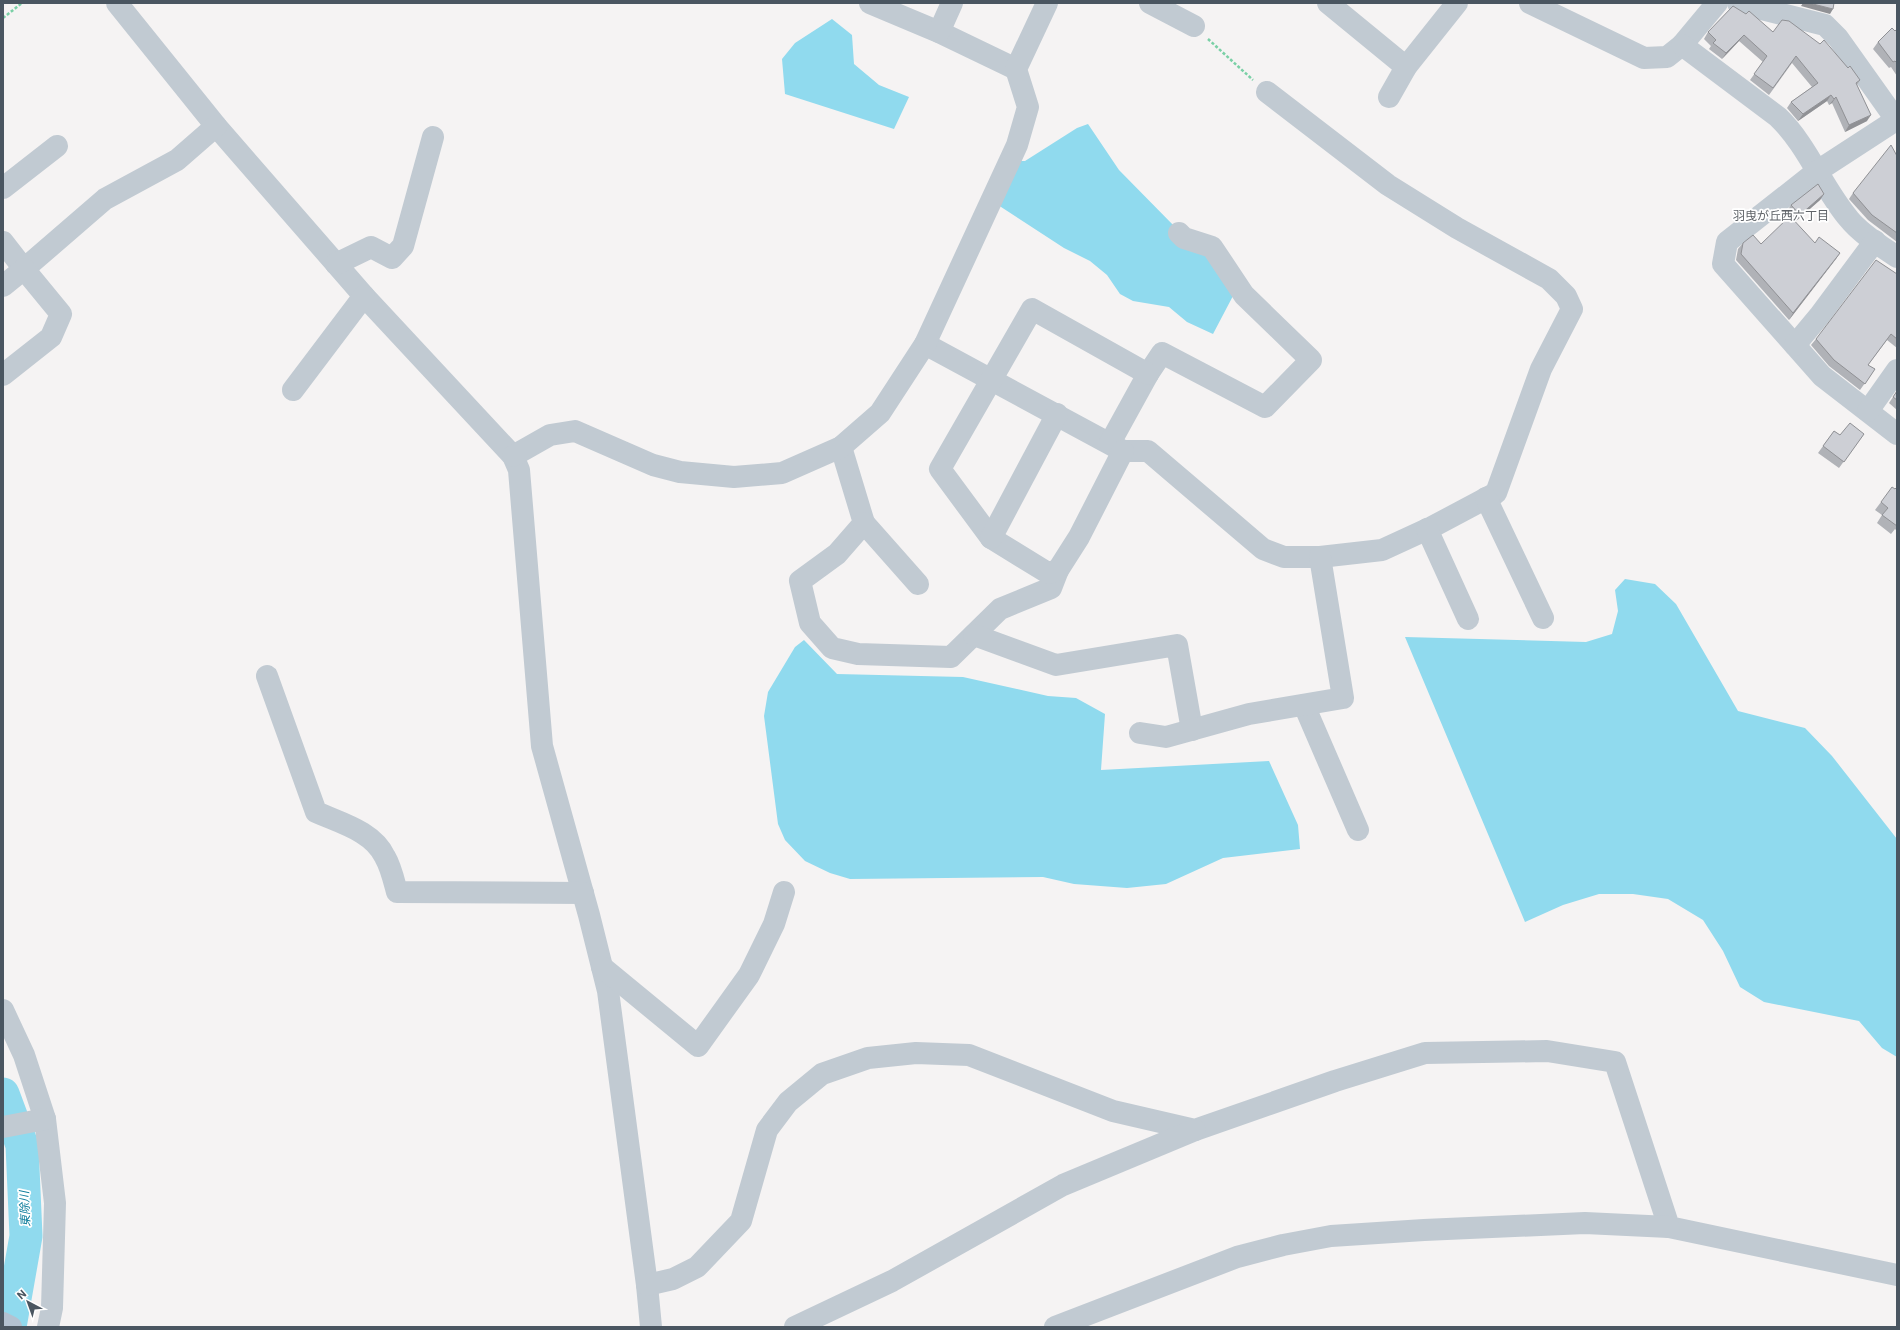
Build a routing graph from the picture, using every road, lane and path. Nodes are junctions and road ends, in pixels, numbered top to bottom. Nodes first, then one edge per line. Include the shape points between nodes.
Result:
1 (22, 3) edge
2 (117, 3) edge
3 (952, 3) edge
4 (1047, 3) edge
5 (1150, 3) edge
6 (1457, 3) edge
7 (1530, 3) edge
8 (1717, 3) edge
9 (1738, 3) edge
10 (875, 4) edge
11 (1334, 5) edge
12 (3, 18) edge
13 (1194, 26) joint
14 (939, 32) junction
15 (1682, 45) junction
16 (1406, 67) junction
17 (1016, 69) junction
18 (1267, 92) joint
19 (1390, 97) dead end
20 (1896, 120) edge
21 (216, 126) junction
22 (433, 137) dead end
23 (57, 146) dead end
24 (1816, 172) junction
25 (3, 188) edge
26 (1179, 232) dead end
27 (1875, 241) junction
28 (3, 242) edge
29 (1897, 257) edge
30 (336, 264) junction
31 (24, 269) junction
32 (3, 286) edge
33 (364, 296) junction
34 (925, 344) junction
35 (1795, 345) junction
36 (1897, 370) edge
37 (1148, 374) junction
38 (3, 375) edge
39 (991, 379) junction
40 (293, 390) dead end
41 (1868, 412) junction
42 (1057, 414) junction
43 (1897, 434) edge
44 (842, 447) junction
45 (1117, 447) junction
46 (513, 456) junction
47 (1486, 498) junction
48 (864, 523) junction
49 (1427, 529) junction
50 (991, 538) junction
51 (1320, 557) junction
52 (1058, 570) junction
53 (918, 584) dead end
54 (1543, 618) dead end
55 (1468, 619) dead end
56 (974, 635) junction
57 (267, 676) dead end
58 (1304, 705) junction
59 (1192, 730) junction
60 (1140, 733) dead end
61 (1358, 830) dead end
62 (784, 892) dead end
63 (584, 893) junction
64 (602, 967) junction
65 (3, 1010) edge
66 (45, 1119) junction
67 (3, 1127) edge
68 (1195, 1130) junction
69 (1669, 1227) junction
70 (1897, 1276) edge
71 (648, 1285) junction
72 (3, 1323) edge
73 (11, 1327) edge
74 (48, 1327) edge
75 (651, 1327) edge
76 (795, 1327) edge
77 (1055, 1327) edge

1 - 12 path
2 - 21 street
3 - 14 street
4 - 17 street
5 - 13 street
6 - 16 street
7 - 15 street via 1644,58 1667,57
8 - 15 street
9 - 20 street via 1825,25 1838,38
10 - 14 street
11 - 16 street
13 - 18 path
14 - 17 street
15 - 24 street via 1792,130
16 - 19 street
17 - 34 street via 1028,107 1017,145
18 - 47 street via 1388,185 1457,228 1549,279 1566,296 1572,309 1541,369 1496,493
20 - 24 street
21 - 30 street
21 - 31 street via 176,160 105,199
22 - 30 street via 403,246 392,258 371,247
23 - 25 street
24 - 27 street via 1850,220
24 - 35 street via 1727,242 1723,264
26 - 37 street via 1184,238 1212,247 1244,295 1311,360 1265,407 1162,353
27 - 29 street
27 - 35 street
28 - 31 street
30 - 33 street
31 - 32 street
31 - 38 street via 61,314 52,337
33 - 40 street
33 - 46 street
34 - 39 street
34 - 44 street via 880,413
35 - 41 street via 1822,376
36 - 41 street
37 - 39 street via 1032,309
37 - 45 street
39 - 42 street
39 - 50 street via 940,469
41 - 43 street
42 - 45 street
42 - 50 street
44 - 46 street via 782,473 734,477 680,472 653,465 575,431 550,435
44 - 48 street
45 - 51 street via 1148,451 1263,549 1284,558
45 - 52 street via 1079,537
46 - 63 street via 519,470 542,746
47 - 49 street
47 - 54 street
48 - 53 street
48 - 56 street via 836,554 800,581 810,623 832,648 858,654 951,657
49 - 51 street via 1382,550
49 - 55 street
50 - 52 street via 1048,573
51 - 58 street via 1344,698
52 - 56 street via 1051,588 1000,609
56 - 59 street via 1056,665 1177,646
57 - 63 street via 316,812 357,830 374,841 385,856 397,892
58 - 59 street via 1249,714
58 - 61 street
59 - 60 street via 1166,737
62 - 64 street via 774,924 749,975 698,1046
63 - 64 street
64 - 71 street via 608,991
65 - 66 street via 24,1055
66 - 67 street
66 - 74 street via 55,1203 52,1308
68 - 69 street via 1426,1052 1547,1051 1615,1062
68 - 71 street via 1113,1111 969,1055 916,1053 868,1058 822,1074 788,1102 767,1130 741,1221 697,1267 673,1279
68 - 76 street via 1063,1185 892,1281
69 - 70 street
69 - 77 street via 1586,1223 1332,1236 1237,1257
71 - 75 street
72 - 73 main road

